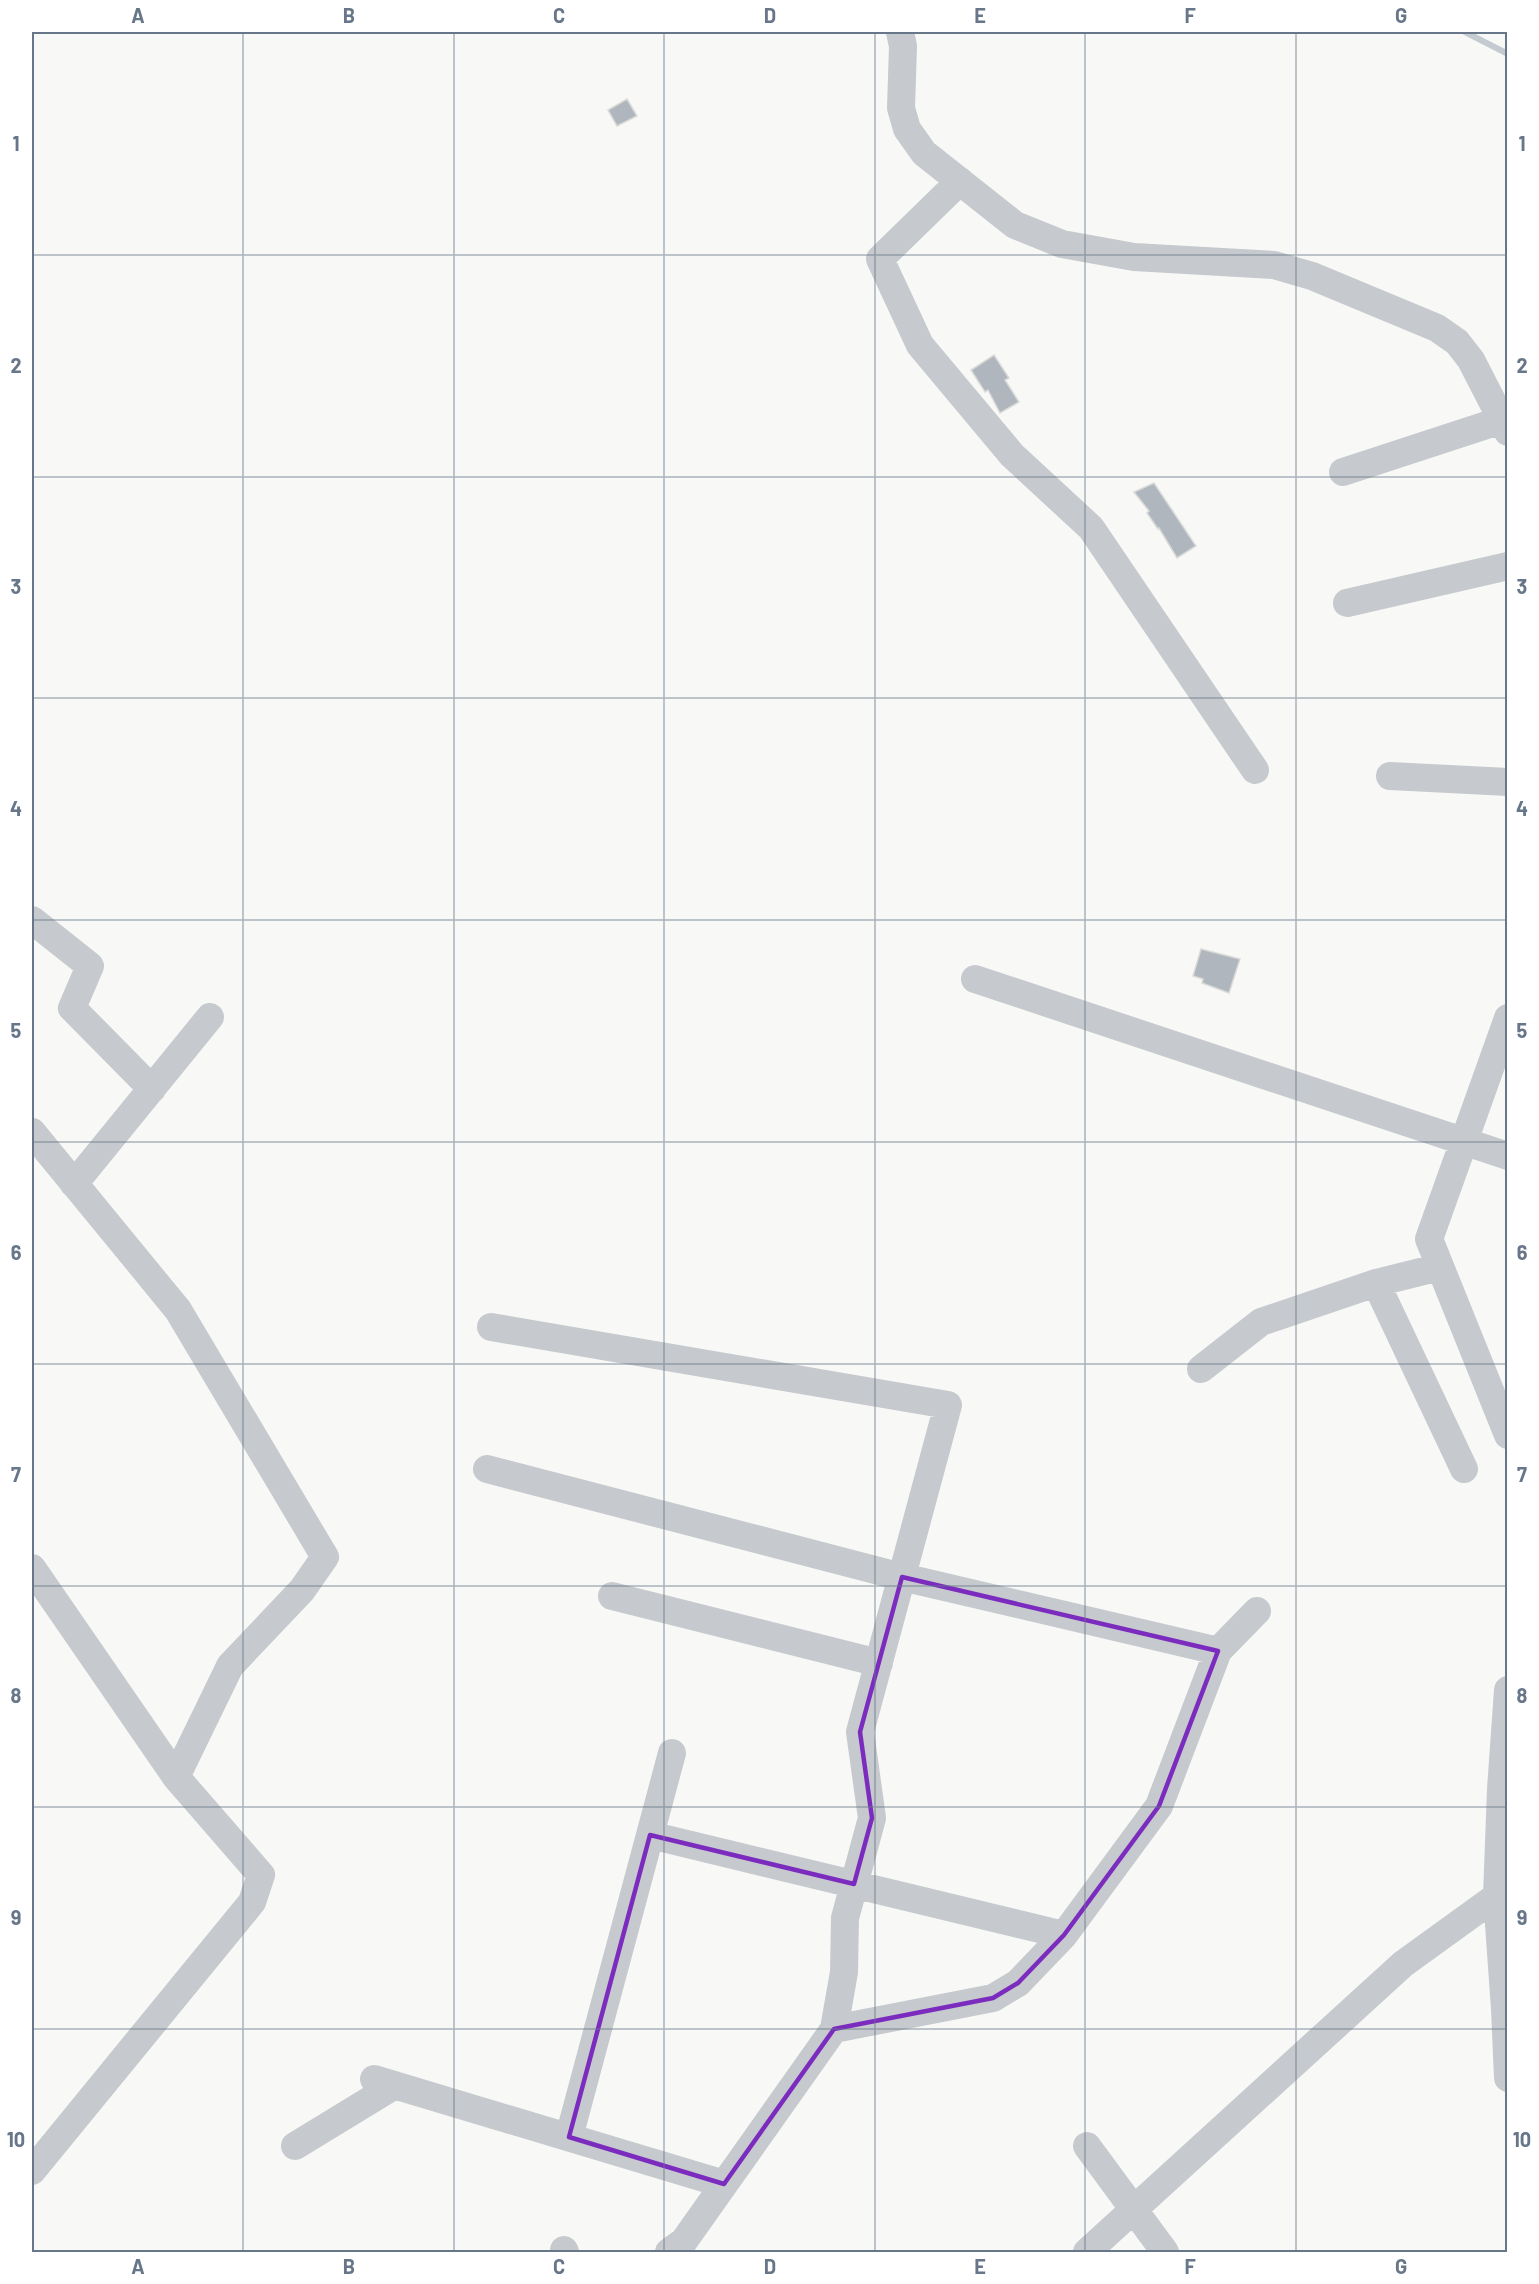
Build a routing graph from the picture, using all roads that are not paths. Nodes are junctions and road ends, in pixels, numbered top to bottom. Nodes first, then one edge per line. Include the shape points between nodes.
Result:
1 (900, 32) edge
2 (960, 182) junction
3 (1505, 426) edge
4 (1343, 472) dead end
5 (1508, 566) edge
6 (1347, 603) dead end
7 (1255, 770) dead end
8 (1390, 776) dead end
9 (1508, 782) edge
10 (32, 920) edge
11 (975, 979) dead end
12 (210, 1017) dead end
13 (1508, 1018) edge
14 (152, 1089) junction
15 (32, 1132) edge
16 (1463, 1141) junction
17 (1508, 1156) edge
18 (74, 1184) junction
19 (1440, 1267) junction
20 (1376, 1283) junction
21 (491, 1327) dead end
22 (1200, 1369) dead end
23 (1508, 1435) edge
24 (486, 1469) dead end
25 (1464, 1469) dead end
26 (32, 1568) edge
27 (902, 1577) junction
28 (612, 1596) dead end
29 (1257, 1611) dead end
30 (1218, 1651) junction
31 (879, 1663) junction
32 (1508, 1690) edge
33 (672, 1753) dead end
34 (176, 1777) junction
35 (650, 1834) junction
36 (1504, 1837) edge
37 (854, 1884) junction
38 (1497, 1896) junction
39 (1064, 1935) junction
40 (834, 2029) junction
41 (1508, 2078) edge
42 (569, 2137) junction
43 (295, 2146) dead end
44 (1087, 2146) dead end
45 (32, 2171) edge
46 (724, 2184) junction
47 (1134, 2210) junction
48 (669, 2253) edge
49 (1087, 2253) edge
50 (1165, 2253) edge

1 - 2 street via 901,108 907,129 924,153
2 - 3 street via 1015,225 1062,244 1134,257 1274,265 1312,276 1437,328 1457,342 1471,360
2 - 7 street via 880,260 920,345 1012,455 1091,528
3 - 4 street
5 - 6 street
8 - 9 street
10 - 14 street via 90,966 72,1008
11 - 16 street
12 - 14 street
13 - 16 street
14 - 18 street
15 - 18 street
16 - 17 street
16 - 19 street via 1429,1239
18 - 34 street via 178,1310 326,1557 303,1590 230,1666
19 - 20 street
19 - 23 street
20 - 22 street via 1261,1322
20 - 25 street
21 - 27 street via 948,1405
24 - 27 street
26 - 34 street
27 - 30 street
27 - 31 street
28 - 31 street
29 - 30 street
30 - 39 street via 1160,1806
31 - 37 street via 860,1732 872,1818
32 - 36 street via 1501,1788
33 - 35 street
34 - 45 street via 261,1875 252,1902
35 - 37 street
35 - 42 street
36 - 38 street
37 - 39 street
37 - 40 street via 845,1918 844,1972
38 - 41 street
38 - 47 street via 1403,1964
39 - 40 street via 1018,1983 993,1998
40 - 46 street
42 - 43 street via 385,2082
42 - 46 street
44 - 47 street
46 - 48 street via 684,2241
47 - 49 street
47 - 50 street

